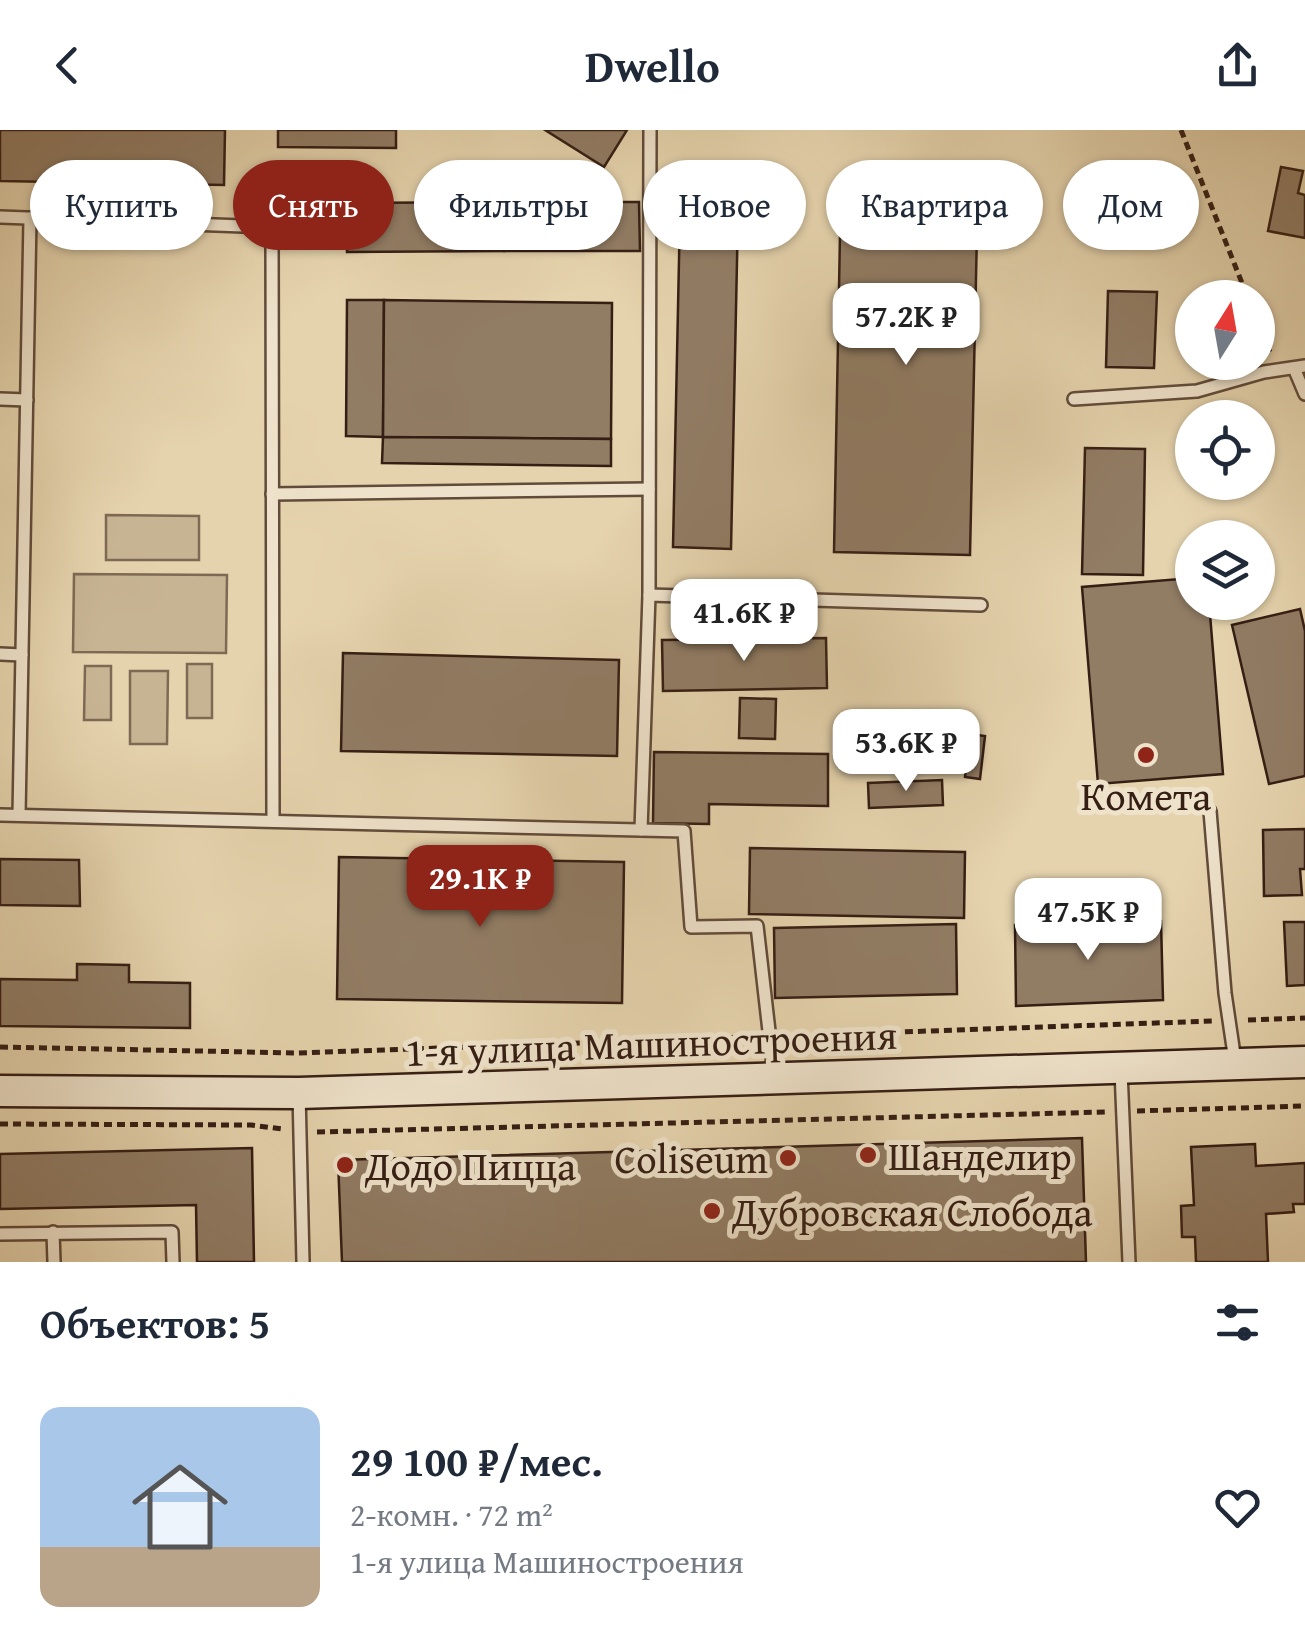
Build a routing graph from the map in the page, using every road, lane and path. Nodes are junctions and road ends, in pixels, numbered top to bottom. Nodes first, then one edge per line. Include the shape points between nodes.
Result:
1 (650, 130) edge
2 (1180, 130) edge
3 (0, 217) edge
4 (30, 218) joint
5 (213, 225) edge
6 (1241, 280) edge
7 (1275, 362) edge
8 (1300, 367) edge
9 (1278, 370) junction
10 (1305, 394) edge
11 (1074, 399) dead end
12 (0, 400) edge
13 (26, 400) junction
14 (649, 489) junction
15 (272, 494) junction
16 (649, 595) junction
17 (981, 606) dead end
18 (0, 654) edge
19 (22, 655) junction
20 (1210, 810) dead end
21 (0, 815) edge
22 (19, 815) junction
23 (273, 821) junction
24 (641, 830) junction
25 (1305, 1018) edge
26 (1230, 1021) junction
27 (769, 1037) junction
28 (0, 1047) edge
29 (1305, 1062) edge
30 (1236, 1065) junction
31 (1121, 1070) junction
32 (774, 1079) junction
33 (0, 1091) edge
34 (299, 1093) junction
35 (1305, 1106) edge
36 (1122, 1112) junction
37 (0, 1124) edge
38 (300, 1132) junction
39 (53, 1232) junction
40 (0, 1234) edge
41 (54, 1262) edge
42 (173, 1262) edge
43 (303, 1262) edge
44 (1129, 1262) edge

1 - 14 lane
2 - 6 path
3 - 4 lane
4 - 13 lane
5 - 15 lane via 272,227
7 - 9 path
8 - 9 lane
8 - 10 lane
9 - 11 lane via 1197,391
12 - 13 lane
13 - 19 lane
14 - 15 lane
14 - 16 lane
15 - 23 lane
16 - 17 lane
16 - 24 lane
18 - 19 lane
19 - 22 lane
20 - 26 lane
21 - 22 lane
22 - 23 lane
23 - 24 lane
24 - 27 lane via 684,831 691,926 757,926
25 - 26 path
26 - 27 path
26 - 30 lane
27 - 28 path via 298,1052
27 - 32 lane
29 - 30 street, 1-я улица Машиностроения
30 - 31 street, 1-я улица Машиностроения
31 - 32 street, 1-я улица Машиностроения
31 - 36 lane
32 - 34 street, 1-я улица Машиностроения
33 - 34 street, 1-я улица Машиностроения
34 - 38 lane
35 - 36 path
36 - 38 path
36 - 44 lane
37 - 38 path via 250,1125
38 - 43 lane
39 - 40 lane
39 - 41 lane
39 - 42 lane via 172,1232

